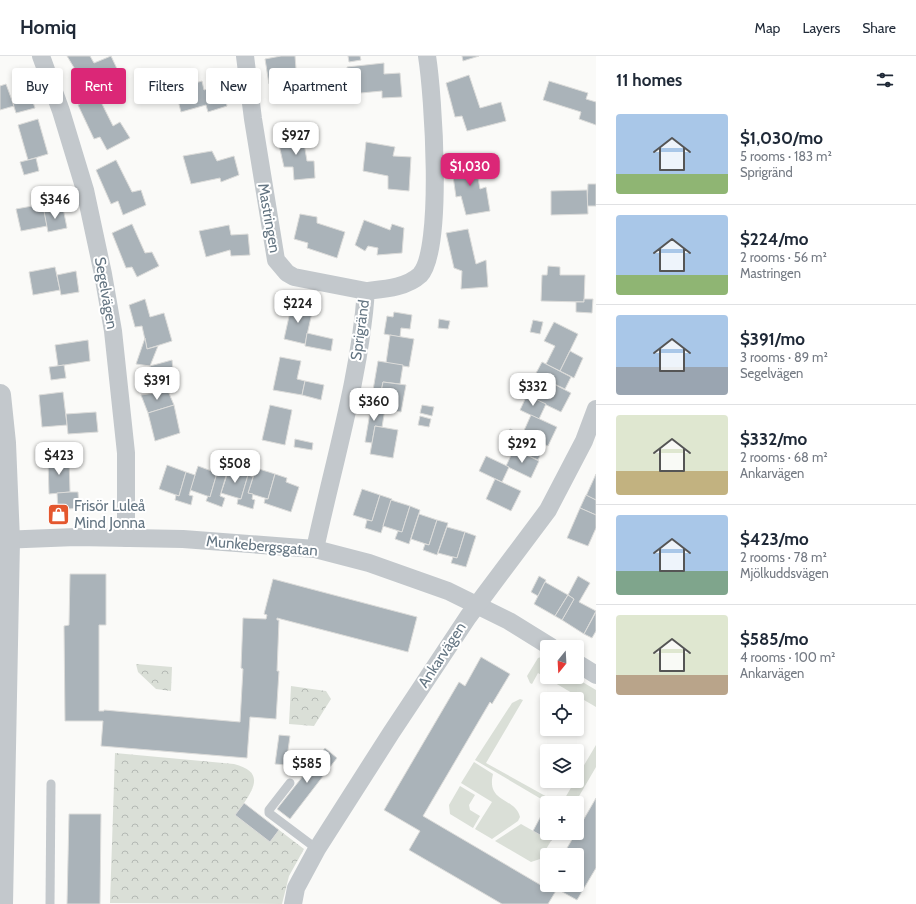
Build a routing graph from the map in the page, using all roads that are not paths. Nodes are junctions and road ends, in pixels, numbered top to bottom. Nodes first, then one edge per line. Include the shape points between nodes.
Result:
1 (41, 56) edge
2 (245, 56) edge
3 (427, 56) edge
4 (366, 291) junction
5 (0, 395) edge
6 (596, 409) edge
7 (126, 538) junction
8 (4, 540) edge
9 (315, 549) junction
10 (476, 605) junction
11 (540, 640) edge
12 (584, 667) edge
13 (596, 675) edge
14 (290, 783) dead end
15 (51, 784) dead end
16 (317, 849) junction
17 (2, 904) edge
18 (50, 904) edge
19 (293, 904) edge

1 - 7 street, Segelvägen via 85,190 103,274 113,331 126,453
2 - 4 street, Mastringen via 276,260 294,277
3 - 4 street, Sprigränd via 434,148 434,190 428,261 414,280
4 - 9 street, Sprigränd via 348,405
5 - 8 street via 5,443
6 - 10 street, Ankarvägen via 584,441 548,510
7 - 8 street, Munkebergsgatan
7 - 9 street, Munkebergsgatan via 183,539
8 - 17 street
9 - 10 street, Munkebergsgatan via 369,563 448,591
10 - 11 street, Munkebergsgatan
10 - 16 street, Ankarvägen
12 - 13 street
14 - 16 lane via 269,813
15 - 18 lane
16 - 19 street, Ankarvägen via 296,888

